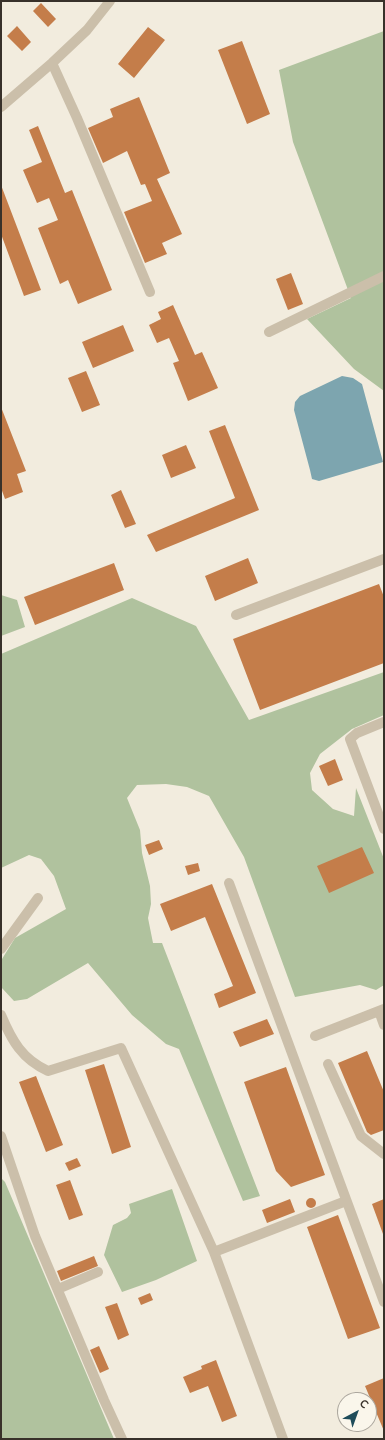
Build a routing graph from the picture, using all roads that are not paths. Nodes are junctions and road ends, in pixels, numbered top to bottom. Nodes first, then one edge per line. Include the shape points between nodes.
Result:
1 (110, 1) edge
2 (52, 63) junction
3 (1, 106) edge
4 (384, 276) edge
5 (150, 292) dead end
6 (269, 332) dead end
7 (384, 559) edge
8 (236, 615) dead end
9 (384, 722) edge
10 (384, 829) edge
11 (228, 883) dead end
12 (38, 898) dead end
13 (1, 949) edge
14 (382, 1010) edge
15 (1, 1015) edge
16 (384, 1025) edge
17 (315, 1036) dead end
18 (328, 1064) dead end
19 (1, 1136) edge
20 (384, 1154) edge
21 (346, 1201) junction
22 (214, 1252) junction
23 (98, 1272) dead end
24 (58, 1289) junction
25 (384, 1302) edge
26 (122, 1439) edge
27 (283, 1439) edge

1 - 2 street via 87,30
2 - 3 street
2 - 5 street
4 - 6 street
7 - 8 street
9 - 10 street via 357,733 350,740
11 - 21 street
12 - 13 street
14 - 16 street
14 - 17 street
15 - 22 street via 21,1053 35,1065 48,1071 121,1048
18 - 20 street via 361,1136
19 - 24 street via 35,1236
21 - 22 street
21 - 25 street
22 - 27 street
23 - 24 street
24 - 26 street

